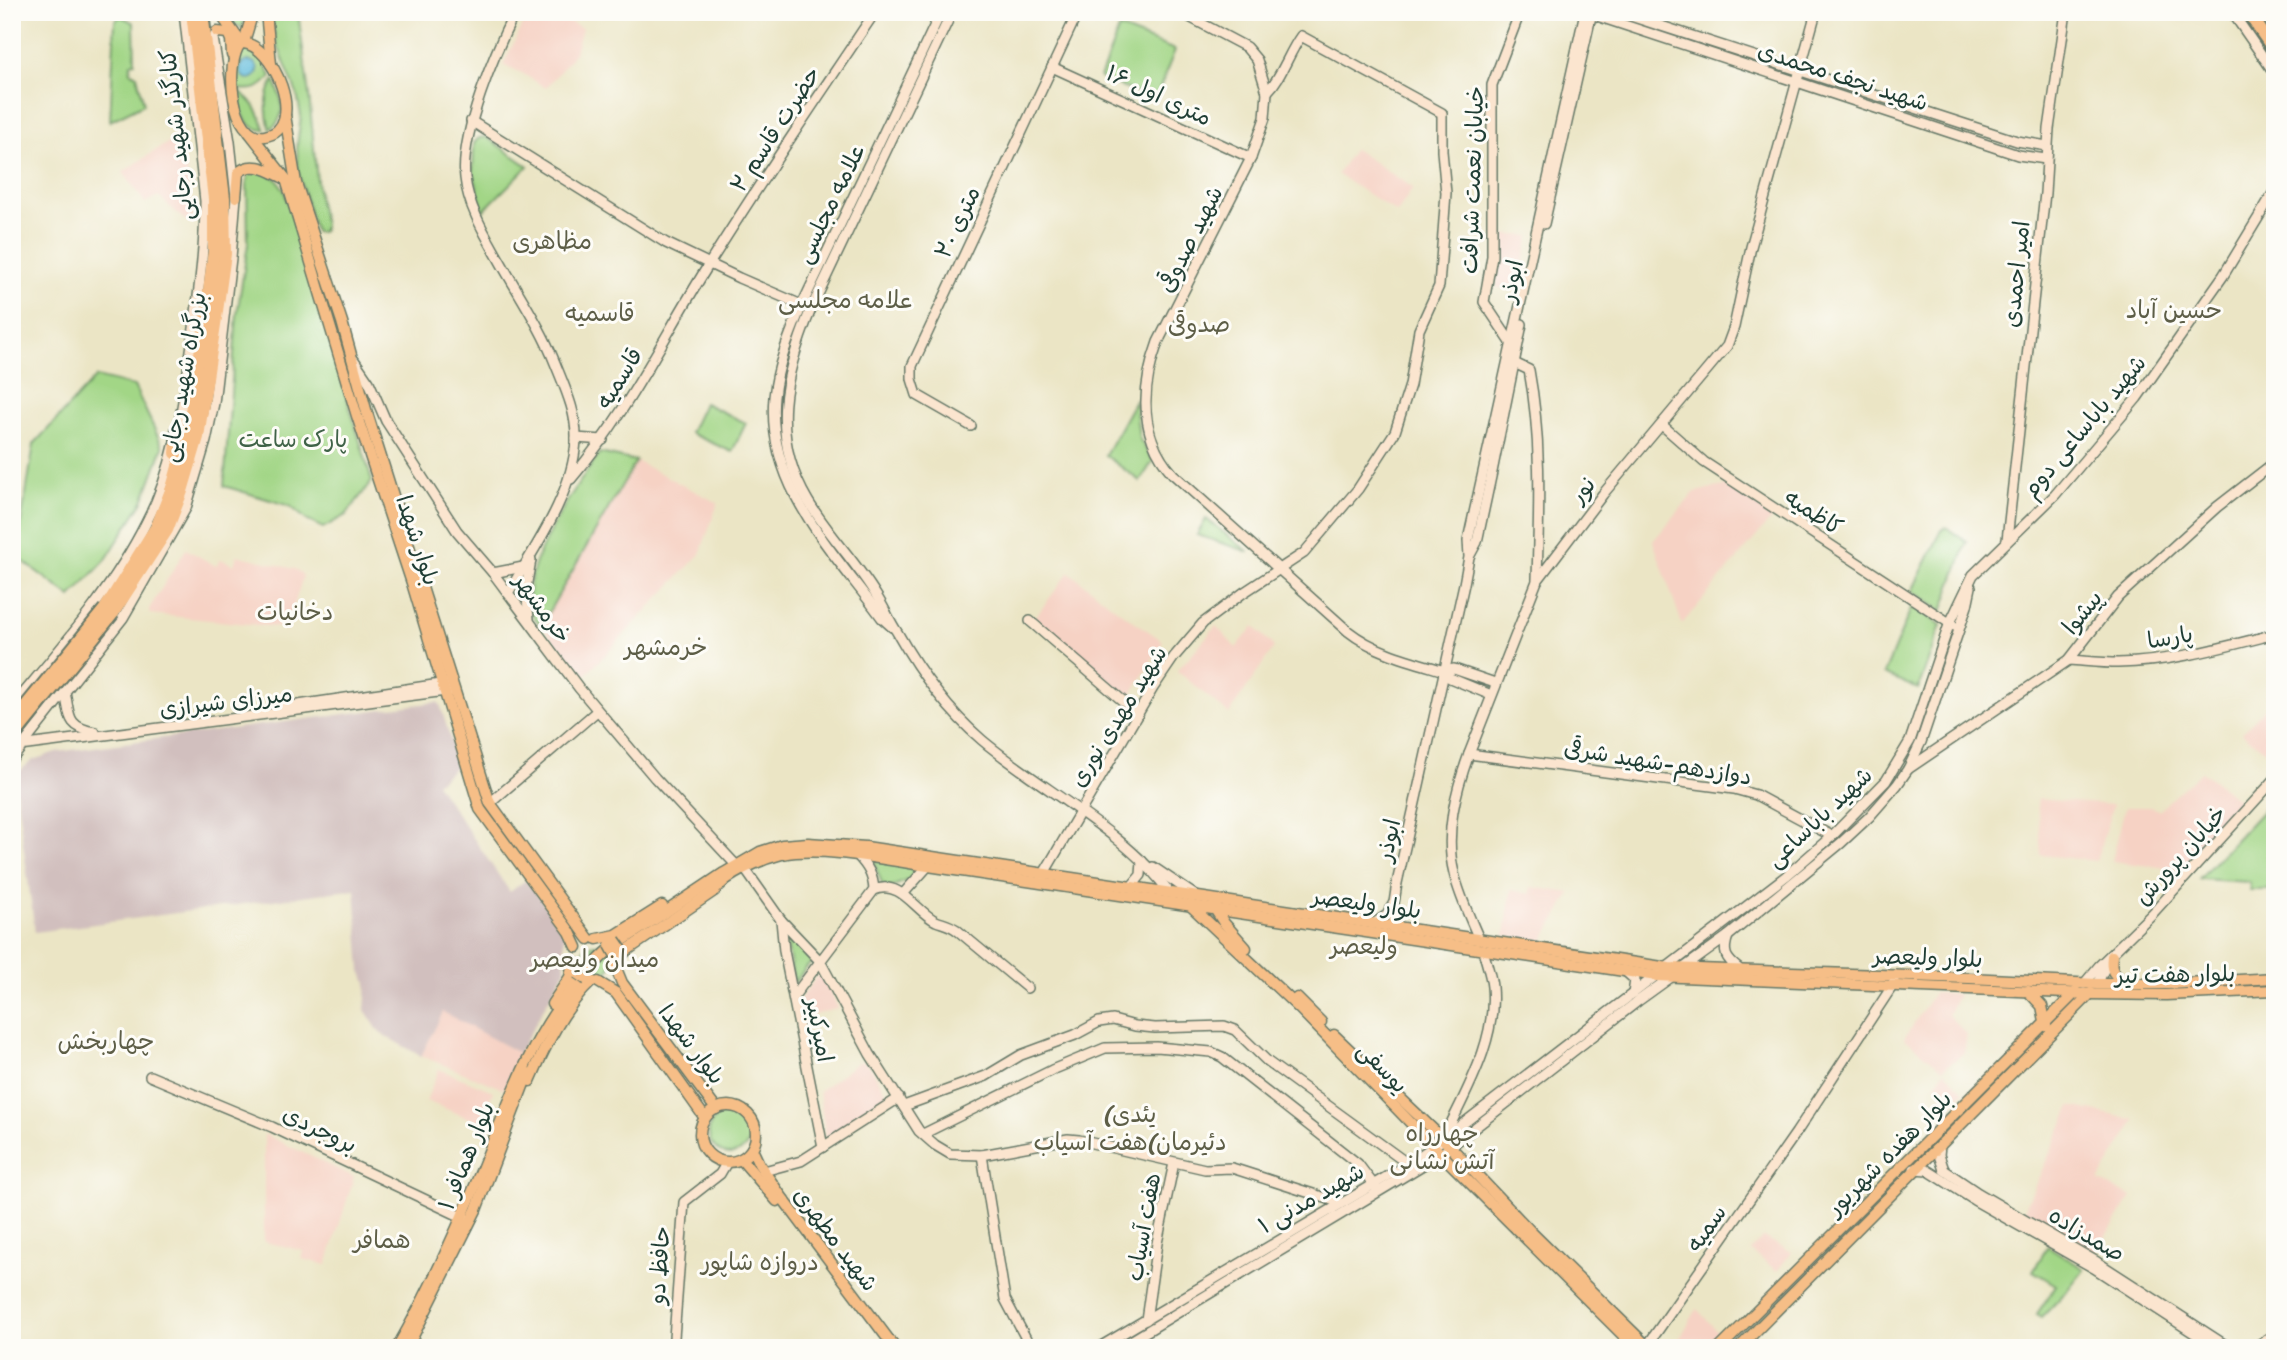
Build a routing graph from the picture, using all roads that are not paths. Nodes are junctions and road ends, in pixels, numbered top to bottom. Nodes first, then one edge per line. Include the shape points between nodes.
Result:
1 (184, 12) edge
2 (192, 12) edge
3 (202, 12) edge
4 (219, 12) edge
5 (253, 12) edge
6 (266, 12) edge
7 (515, 12) edge
8 (942, 12) edge
9 (952, 12) edge
10 (1078, 12) edge
11 (1180, 12) edge
12 (1520, 12) edge
13 (1618, 12) edge
14 (1816, 12) edge
15 (2066, 12) edge
16 (2232, 12) edge
17 (2247, 12) edge
18 (1589, 13) edge
19 (2273, 13) edge
20 (873, 15) dead end
21 (2275, 20) edge
22 (217, 32) joint
23 (1698, 37) junction
24 (243, 42) junction
25 (1694, 47) junction
26 (2275, 51) edge
27 (232, 63) junction
28 (271, 65) junction
29 (1052, 67) junction
30 (1800, 69) junction
31 (2274, 73) edge
32 (1797, 80) junction
33 (1267, 92) junction
34 (285, 115) junction
35 (471, 121) junction
36 (249, 132) junction
37 (2047, 146) junction
38 (1251, 158) junction
39 (2046, 159) junction
40 (286, 179) junction
41 (2275, 190) edge
42 (236, 197) junction
43 (708, 264) junction
44 (806, 307) junction
45 (217, 311) junction
46 (1512, 344) junction
47 (349, 353) junction
48 (1512, 361) junction
49 (217, 375) junction
50 (362, 415) junction
51 (386, 421) junction
52 (1662, 425) junction
53 (971, 426) dead end
54 (178, 429) junction
55 (576, 439) junction
56 (603, 440) junction
57 (2275, 462) edge
58 (569, 480) junction
59 (193, 487) junction
60 (172, 488) junction
61 (167, 530) junction
62 (2007, 540) junction
63 (533, 550) junction
64 (523, 567) junction
65 (1279, 570) junction
66 (494, 573) junction
67 (1537, 581) junction
68 (508, 593) junction
69 (109, 611) junction
70 (1030, 621) dead end
71 (530, 624) junction
72 (1954, 626) junction
73 (2275, 634) edge
74 (2069, 660) junction
75 (43, 669) junction
76 (1445, 671) junction
77 (1495, 683) junction
78 (448, 688) junction
79 (65, 689) junction
80 (1490, 695) junction
81 (12, 707) edge
82 (597, 710) junction
83 (1138, 714) junction
84 (12, 723) edge
85 (95, 732) junction
86 (17, 743) edge
87 (1469, 754) junction
88 (475, 755) junction
89 (12, 759) edge
90 (464, 760) junction
91 (1899, 762) junction
92 (1908, 769) junction
93 (2275, 779) edge
94 (490, 803) junction
95 (1080, 812) junction
96 (1832, 836) junction
97 (858, 856) junction
98 (1142, 860) junction
99 (928, 866) junction
100 (740, 867) junction
101 (1166, 874) junction
102 (725, 875) junction
103 (1043, 875) junction
104 (1131, 887) junction
105 (874, 890) junction
106 (903, 894) junction
107 (1168, 897) junction
108 (1198, 897) junction
109 (1394, 903) junction
110 (1189, 904) junction
111 (1216, 905) junction
112 (666, 914) joint
113 (781, 920) junction
114 (1373, 924) junction
115 (1214, 926) junction
116 (1394, 931) junction
117 (1728, 936) junction
118 (593, 939) junction
119 (1481, 945) junction
120 (577, 947) junction
121 (616, 950) junction
122 (2112, 956) junction
123 (820, 961) junction
124 (1685, 968) junction
125 (1739, 969) junction
126 (1623, 970) junction
127 (1671, 972) junction
128 (1657, 976) junction
129 (2275, 978) edge
130 (583, 980) junction
131 (1894, 980) junction
132 (2084, 984) junction
133 (2097, 984) junction
134 (2125, 984) junction
135 (1027, 988) dead end
136 (2275, 990) edge
137 (2028, 991) junction
138 (2075, 993) junction
139 (2090, 994) junction
140 (2113, 994) junction
141 (1633, 995) junction
142 (794, 996) junction
143 (2067, 1019) junction
144 (2049, 1028) junction
145 (1356, 1061) junction
146 (1539, 1065) junction
147 (1546, 1074) junction
148 (150, 1076) dead end
149 (901, 1102) junction
150 (716, 1109) junction
151 (705, 1118) junction
152 (923, 1135) junction
153 (1446, 1143) junction
154 (1941, 1146) junction
155 (823, 1147) junction
156 (752, 1150) junction
157 (1437, 1150) junction
158 (982, 1155) junction
159 (741, 1159) junction
160 (727, 1162) junction
161 (1174, 1163) junction
162 (1409, 1164) junction
163 (1914, 1169) junction
164 (764, 1171) junction
165 (1373, 1183) junction
166 (1379, 1193) junction
167 (1356, 1194) junction
168 (1489, 1194) junction
169 (1341, 1203) junction
170 (1362, 1203) junction
171 (2016, 1218) junction
172 (466, 1219) junction
173 (1769, 1299) junction
174 (1778, 1307) junction
175 (1146, 1320) junction
176 (1134, 1333) junction
177 (2275, 1335) edge
178 (1644, 1347) edge
179 (397, 1348) edge
180 (407, 1348) edge
181 (671, 1348) edge
182 (889, 1348) edge
183 (895, 1348) edge
184 (1031, 1348) edge
185 (1098, 1348) edge
186 (1119, 1348) edge
187 (1720, 1348) edge
188 (1739, 1348) edge
189 (2217, 1348) edge
190 (2230, 1348) edge
191 (2253, 1348) edge

1 - 54 main road, کنارگذر شهید رجایی via 205,229
2 - 60 highway, بزرگراه شهید رجایی via 214,199 214,250 188,431
3 - 45 highway, بزرگراه شهید رجایی via 224,198 225,254
4 - 24 main road
5 - 24 main road
6 - 28 main road
7 - 35 main road
8 - 44 main road, علامه مجلسی
9 - 44 main road, علامه مجلسی
10 - 29 main road, ۲۰ متری
11 - 33 main road, شهید صدوقی via 1246,47 1257,60
12 - 46 main road, خیابان نعمت شرافت via 1492,85 1492,256 1484,302
13 - 23 main road, شهید نجف محمدی
14 - 30 main road, نور
15 - 37 main road, امیر احمدی
16 - 31 main road
17 - 26 highway
17 - 31 main road
18 - 25 main road, شهید نجف محمدی
18 - 46 main road, ابوذر
18 - 48 main road, ابوذر
19 - 21 highway
20 - 43 main road, ۲ حضرت قاسم
22 - 27 main road, بلوار شهدا via 230,37
22 - 42 main road, کنارگذر شهید رجایی via 214,44
23 - 25 main road
23 - 30 main road, شهید نجف محمدی
24 - 27 main road
24 - 28 main road via 255,47
25 - 32 main road, شهید نجف محمدی
27 - 36 main road, بلوار شهدا via 236,108
28 - 34 main road, بلوار شهدا via 282,88
29 - 38 main road, ۱۶ متری اول
29 - 53 main road, ۲۰ متری via 912,366 917,395
30 - 32 main road, نور
30 - 37 main road, شهید نجف محمدی via 2017,141
32 - 39 main road, شهید نجف محمدی via 2018,155
32 - 52 main road, نور via 1727,346
33 - 38 main road, شهید صدوقی via 1265,118
33 - 65 main road, شهید مهدی نوری via 1301,36 1442,113 1446,192 1439,286 1419,330 1395,432 1358,489 1304,552
34 - 36 main road via 274,133
34 - 47 main road, بلوار شهدا via 296,183
35 - 43 main road via 624,218
35 - 55 main road via 465,167 469,196 549,347 573,409
36 - 40 main road, بلوار شهدا
37 - 39 main road, امیر احمدی
38 - 65 main road, شهید صدوقی via 1158,342 1146,382 1146,412 1161,461
39 - 62 main road, امیر احمدی
40 - 42 main road via 259,167 241,169
40 - 50 main road, بلوار شهدا
41 - 62 main road, شهید باباساعی دوم via 2137,398 2055,495
42 - 49 main road, کنارگذر شهید رجایی
43 - 44 main road
43 - 56 main road, قاسمیه
44 - 95 main road, علامه مجلسی via 778,417 793,469 821,528 869,584 942,697 981,739
45 - 49 highway
45 - 61 highway, بزرگراه شهید رجایی via 198,437
46 - 48 main road, ابوذر
47 - 50 main road, بلوار شهدا
47 - 51 main road, خرمشهر via 369,382
48 - 67 main road via 1529,370 1536,410
48 - 76 main road, ابوذر via 1468,540 1469,557
49 - 59 main road, کنارگذر شهید رجایی
50 - 51 main road
50 - 78 main road, بلوار شهدا
51 - 66 main road, خرمشهر via 457,531
52 - 67 main road, نور
52 - 72 main road, کاظمیه via 1704,462
54 - 60 highway
54 - 75 main road, کنارگذر شهید رجایی via 147,523 102,596
55 - 56 main road
55 - 58 main road
56 - 58 main road, قاسمیه
57 - 74 main road, پیشوا via 2217,507 2118,597
58 - 63 main road
59 - 61 highway
59 - 79 main road, کنارگذر شهید رجایی via 186,508 123,618
60 - 69 highway, بزرگراه شهید رجایی via 157,526
61 - 69 highway, بزرگراه شهید رجایی
62 - 72 main road, شهید باباساعی via 1973,575
63 - 64 main road
63 - 71 main road via 526,588
64 - 66 main road
64 - 68 main road
65 - 76 main road, شهید صدوقی via 1364,643
65 - 83 main road, شهید مهدی نوری via 1203,623 1174,657
66 - 68 main road, خرمشهر
67 - 77 main road, نور
68 - 71 main road, خرمشهر
69 - 84 highway, بزرگراه شهید رجایی, bridge
69 - 86 highway, بزرگراه شهید رجایی, bridge
70 - 83 main road
71 - 82 main road, خرمشهر
72 - 91 main road, شهید باباساعی
72 - 92 main road, شهید باباساعی via 1921,742
73 - 74 main road, پارسا via 2169,657 2119,663
74 - 92 main road, پیشوا
75 - 79 main road via 48,688
75 - 81 main road, کنارگذر شهید رجایی
76 - 77 main road via 1454,669
76 - 80 main road via 1450,678
76 - 109 main road, ابوذر
77 - 80 main road, نور
78 - 85 main road, میرزای شیرازی
78 - 86 main road, میرزای شیرازی
78 - 88 main road, بلوار شهدا
78 - 90 main road, بلوار شهدا
79 - 85 main road via 70,718 76,726
79 - 86 main road, کنارگذر شهید رجایی
80 - 87 main road, نور
82 - 94 main road
82 - 100 main road, خرمشهر
83 - 95 main road, شهید مهدی نوری
85 - 86 main road, میرزای شیرازی
86 - 89 main road, کنارگذر شهید رجایی
87 - 96 main road, دوازدهم-شهید شرقی via 1734,789 1756,795
87 - 119 main road, نور via 1450,836 1453,871
88 - 90 main road
88 - 94 main road, بلوار شهدا
90 - 120 main road, بلوار شهدا via 480,809
91 - 92 main road
91 - 96 main road, شهید باباساعی
92 - 117 main road, شهید باباساعی via 1841,843
93 - 122 main road, خیابان پرورش
94 - 118 main road, بلوار شهدا
95 - 98 main road, علامه مجلسی
95 - 103 main road, شهید مهدی نوری
96 - 127 main road, شهید باباساعی
97 - 99 main road, بلوار ولیعصر
97 - 100 main road, بلوار ولیعصر via 784,854
97 - 105 main road via 868,867
98 - 101 main road
98 - 104 main road via 1141,874
98 - 107 main road
99 - 106 main road
99 - 107 main road, بلوار ولیعصر
100 - 102 main road, بلوار ولیعصر
100 - 103 main road, بلوار ولیعصر via 760,852 807,843 866,847
100 - 113 main road, خرمشهر
101 - 107 main road via 1171,886
101 - 108 main road
102 - 112 main road, بلوار ولیعصر
102 - 121 main road via 714,891
102 - 121 main road via 705,878
103 - 104 main road, بلوار ولیعصر
104 - 107 main road, بلوار ولیعصر
105 - 106 main road
105 - 123 main road
106 - 135 main road via 936,921 957,930
107 - 108 main road, بلوار ولیعصر
107 - 110 main road, بلوار ولیعصر
108 - 111 main road, بلوار ولیعصر
109 - 114 main road via 1387,915
109 - 116 main road, ابوذر
110 - 111 main road, بلوار ولیعصر
110 - 115 main road, یوسفی
111 - 114 main road, بلوار ولیعصر
111 - 115 main road
111 - 116 main road, بلوار ولیعصر
111 - 145 main road, یوسفی via 1224,923
112 - 121 main road, بلوار همافر ۱
113 - 123 main road, خرمشهر
113 - 142 main road, امیرکبیر
114 - 116 main road, بلوار ولیعصر
115 - 145 main road, یوسفی
116 - 119 main road, بلوار ولیعصر
117 - 124 main road, شهید باباساعی
117 - 125 main road via 1724,947 1727,959
118 - 120 main road
118 - 121 main road
119 - 126 main road, بلوار ولیعصر
119 - 127 main road, بلوار ولیعصر
119 - 153 main road, نور via 1492,986 1491,1021
120 - 130 main road via 573,961
121 - 130 main road, بلوار همافر ۱
121 - 130 main road via 606,979
121 - 150 main road, بلوار شهدا via 622,983
122 - 132 main road, خیابان پرورش
122 - 133 main road, خیابان پرورش
122 - 134 main road via 2112,973
123 - 142 main road
123 - 149 main road, هفت آسیاب
124 - 125 main road, بلوار ولیعصر
124 - 127 main road, بلوار ولیعصر
125 - 131 main road, بلوار ولیعصر
126 - 128 main road, بلوار ولیعصر
126 - 141 main road via 1635,980
127 - 128 main road, بلوار ولیعصر
127 - 131 main road, بلوار ولیعصر
127 - 147 main road, شهید مدنی ۱
128 - 141 main road, شهید مدنی ۱
129 - 134 main road, بلوار هفت تیر
130 - 151 main road, بلوار شهدا via 616,993
130 - 172 main road, بلوار همافر ۱ via 536,1051
131 - 132 main road, بلوار ولیعصر
131 - 137 main road, بلوار ولیعصر
131 - 178 main road, سمیه via 1796,1133
132 - 133 main road, بلوار هفت تیر
132 - 138 main road, بلوار هفده شهریور
133 - 134 main road, بلوار هفت تیر
133 - 139 main road, بلوار هفده شهریور
136 - 140 main road, بلوار هفت تیر
137 - 138 main road, بلوار ولیعصر
137 - 144 main road via 2042,1006
138 - 139 main road, بلوار هفت تیر
138 - 144 main road, بلوار هفده شهریور
139 - 140 main road, بلوار هفت تیر
139 - 143 main road, بلوار هفده شهریور
140 - 143 main road
141 - 146 main road, شهید مدنی ۱
142 - 155 main road, امیرکبیر
143 - 144 main road, بلوار هفده شهریور
144 - 154 main road, بلوار هفده شهریور
144 - 173 main road, بلوار هفده شهریور
145 - 153 main road, یوسفی
145 - 157 main road, یوسفی
146 - 147 main road
146 - 153 main road, شهید مدنی ۱
147 - 153 main road, شهید مدنی ۱
148 - 172 main road, بروجردی via 272,1127
149 - 152 main road, هفت آسیاب
149 - 155 main road
149 - 162 main road via 986,1076 1021,1055 1099,1022 1155,1028 1224,1026
150 - 151 main road
150 - 156 main road via 730,1106 751,1118 756,1136
151 - 160 main road via 703,1146 713,1157
152 - 158 main road, هفت آسیاب via 950,1154
152 - 165 main road via 1105,1048 1210,1052 1358,1164
153 - 157 main road, شهید مدنی ۱
153 - 168 main road, یوسفی
154 - 163 main road, بلوار هفده شهریور
154 - 171 main road, صمدزاده via 1938,1156 1944,1170
155 - 164 main road via 801,1161
156 - 159 main road
156 - 164 main road, شهید مطهری
157 - 162 main road, شهید مدنی ۱
157 - 166 main road, شهید مدنی ۱
157 - 168 main road, یوسفی
158 - 161 main road, هفت آسیاب via 1068,1139
158 - 184 main road via 1005,1300
159 - 160 main road
159 - 182 main road, شهید مطهری
160 - 181 main road, حافظ دو via 720,1174 684,1202
161 - 169 main road via 1232,1168
161 - 175 main road, هفت آسیاب
162 - 165 main road, شهید مدنی ۱
163 - 171 main road, صمدزاده via 1927,1170
163 - 174 main road, بلوار هفده شهریور
164 - 183 main road, شهید مطهری
165 - 166 main road
165 - 167 main road, شهید مدنی ۱
166 - 170 main road, شهید مدنی ۱
167 - 169 main road, شهید مدنی ۱
167 - 170 main road
168 - 178 main road, یوسفی
169 - 175 main road, شهید مدنی ۱
170 - 176 main road, شهید مدنی ۱
171 - 189 main road, صمدزاده
171 - 190 main road, صمدزاده via 2097,1262
172 - 179 main road, بلوار همافر ۱
172 - 180 main road, بلوار همافر ۱
173 - 174 main road
173 - 187 main road, بلوار هفده شهریور
174 - 188 main road, بلوار هفده شهریور
175 - 176 main road, شهید مدنی ۱
176 - 185 main road, شهید مدنی ۱
176 - 186 main road, شهید مدنی ۱
177 - 191 main road

